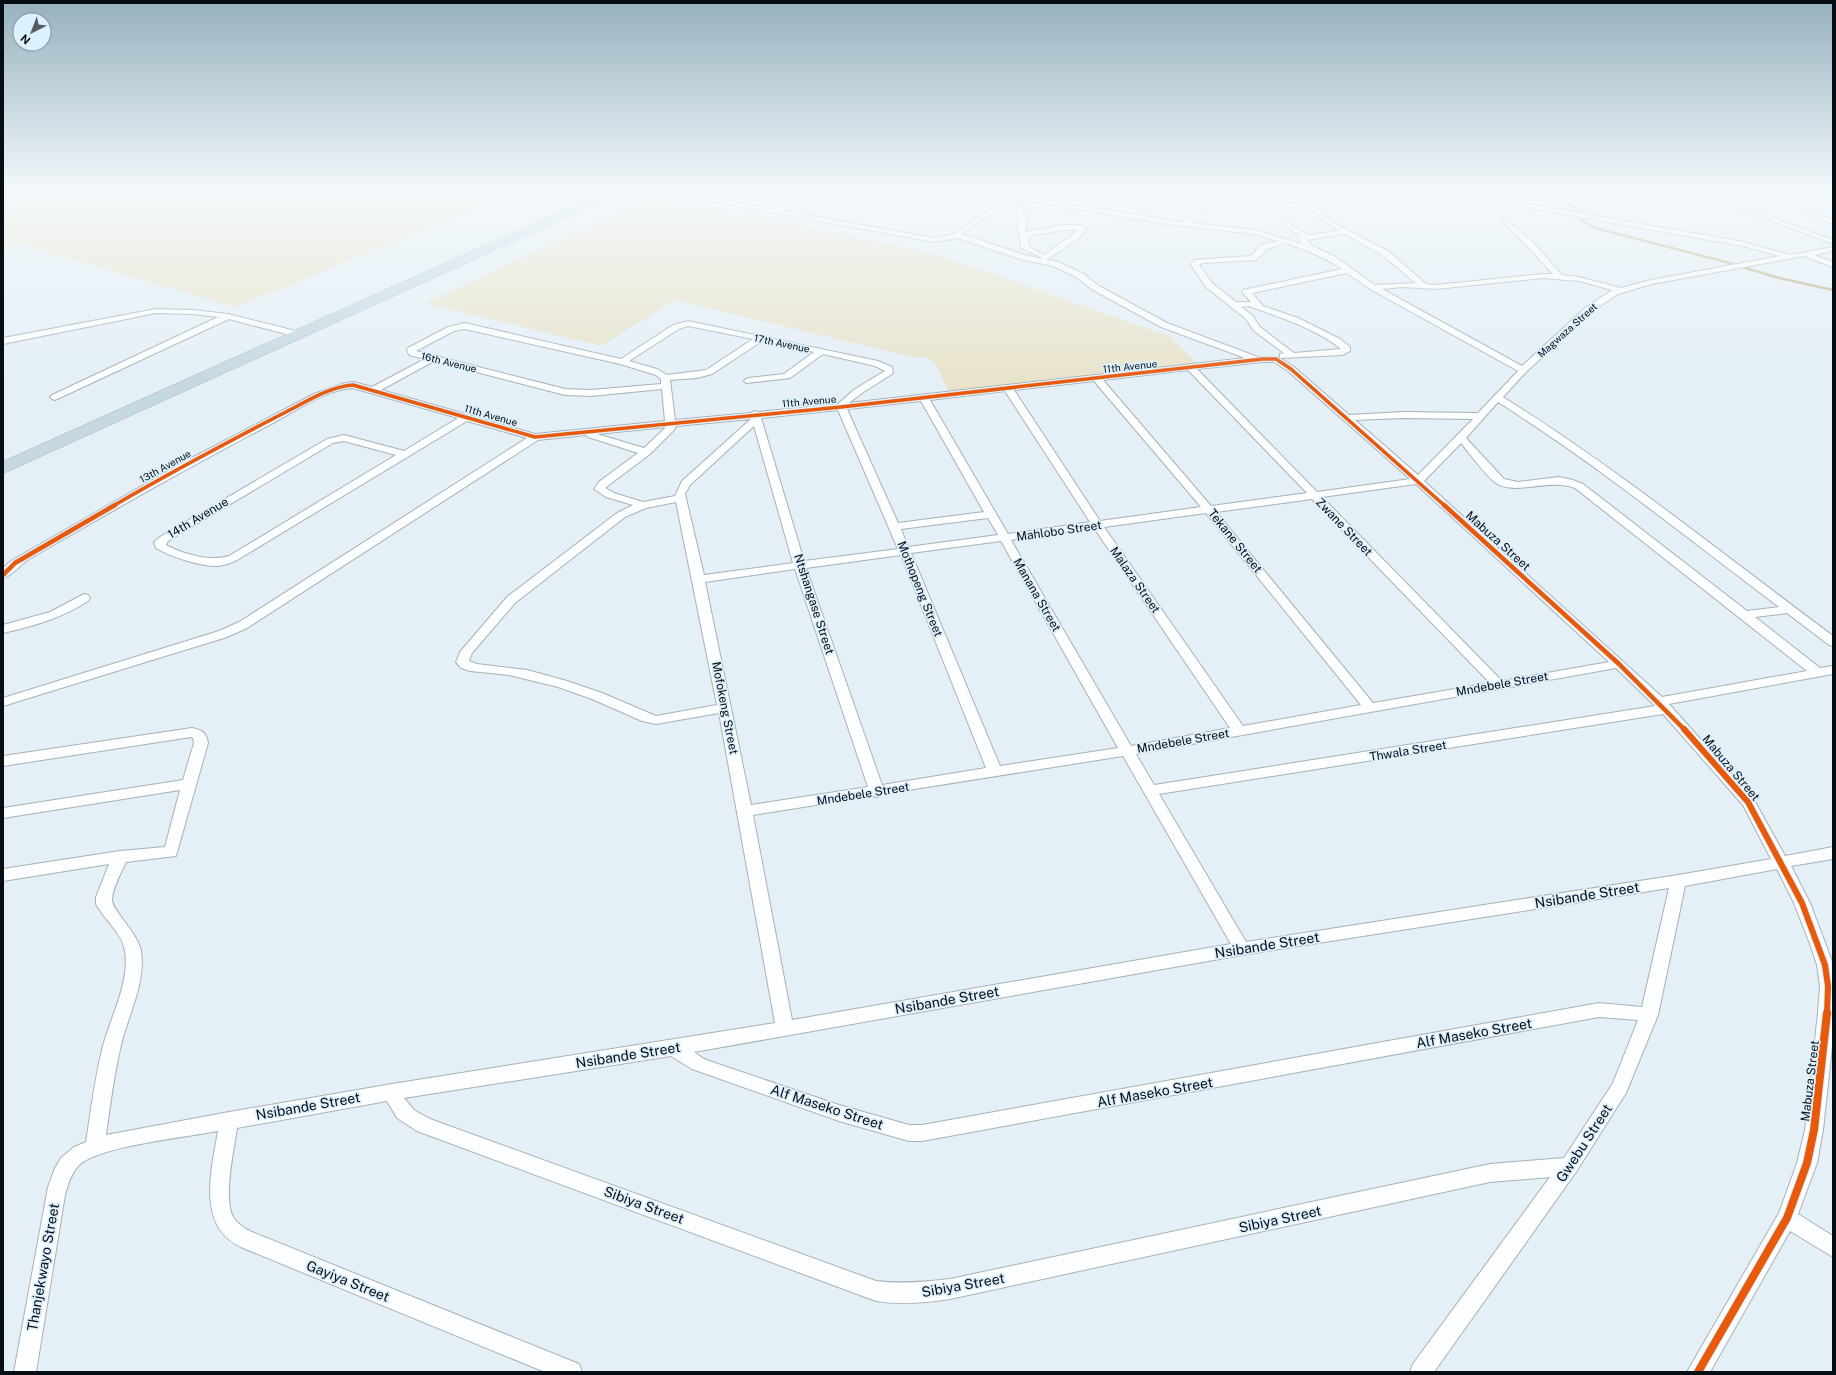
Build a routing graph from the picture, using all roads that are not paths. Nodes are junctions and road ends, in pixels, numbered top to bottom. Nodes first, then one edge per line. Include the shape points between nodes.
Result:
1 (475, 254) edge
2 (1014, 254) edge
3 (1035, 254) edge
4 (1053, 254) edge
5 (1256, 254) edge
6 (1324, 254) edge
7 (1386, 254) edge
8 (1539, 254) edge
9 (1756, 254) edge
10 (1765, 254) edge
11 (1780, 254) edge
12 (1805, 254) joint
13 (1788, 257) junction
14 (1778, 259) junction
15 (1045, 260) junction
16 (1751, 264) junction
17 (1833, 265) edge
18 (1350, 270) junction
19 (1559, 277) junction
20 (1424, 286) junction
21 (1373, 287) junction
22 (1619, 290) junction
23 (1234, 305) junction
24 (1261, 308) junction
25 (228, 316) junction
26 (1263, 319) junction
27 (297, 334) junction
28 (761, 338) junction
29 (3, 342) edge
30 (821, 351) junction
31 (1292, 355) junction
32 (434, 358) junction
33 (1257, 360) junction
34 (1276, 360) junction
35 (622, 362) junction
36 (1191, 368) junction
37 (1523, 370) junction
38 (1097, 379) junction
39 (665, 382) junction
40 (749, 382) dead end
41 (344, 386) joint
42 (1007, 387) junction
43 (372, 390) junction
44 (55, 397) dead end
45 (924, 397) junction
46 (1498, 398) junction
47 (840, 407) junction
48 (1481, 416) junction
49 (466, 417) junction
50 (756, 417) junction
51 (1347, 418) junction
52 (672, 424) junction
53 (585, 433) junction
54 (535, 436) junction
55 (1461, 438) junction
56 (646, 452) junction
57 (405, 454) junction
58 (3, 468) edge
59 (1418, 481) junction
60 (1314, 496) junction
61 (681, 498) junction
62 (643, 505) junction
63 (1209, 510) junction
64 (990, 514) junction
65 (1097, 525) junction
66 (894, 527) junction
67 (1004, 539) junction
68 (905, 552) junction
69 (800, 566) junction
70 (3, 575) edge
71 (699, 579) junction
72 (84, 598) dead end
73 (1788, 609) junction
74 (1746, 615) junction
75 (3, 629) edge
76 (1833, 642) edge
77 (1619, 664) junction
78 (1833, 670) edge
79 (1818, 673) junction
80 (1498, 684) junction
81 (3, 702) edge
82 (1662, 705) junction
83 (1369, 707) junction
84 (725, 708) junction
85 (1239, 731) junction
86 (1126, 751) junction
87 (3, 761) edge
88 (995, 772) junction
89 (189, 784) junction
90 (1150, 790) junction
91 (877, 792) junction
92 (746, 812) junction
93 (3, 813) edge
94 (1833, 853) edge
95 (120, 857) junction
96 (1781, 862) junction
97 (3, 875) edge
98 (1678, 881) junction
99 (1242, 949) junction
100 (1649, 1016) junction
101 (785, 1029) junction
102 (673, 1048) junction
103 (392, 1092) junction
104 (229, 1120) junction
105 (94, 1148) junction
106 (68, 1164) joint
107 (1570, 1166) junction
108 (1787, 1218) junction
109 (1833, 1247) edge
110 (25, 1372) edge
111 (571, 1372) edge
112 (1421, 1372) edge
113 (1698, 1372) edge

1 - 27 highway
2 - 15 street
3 - 15 street
4 - 15 street
5 - 23 street via 1250,259 1209,260 1196,264 1206,282
6 - 18 street
7 - 20 street
8 - 19 street
9 - 16 street via 1758,258
10 - 14 street
11 - 13 street
12 - 13 street, Magwaza Street
12 - 17 street
13 - 14 street, Magwaza Street
14 - 16 street, Magwaza Street
15 - 33 street via 1079,275 1096,288 1164,325
16 - 22 street, Magwaza Street
18 - 21 street
18 - 24 street via 1246,292
19 - 20 street via 1531,276 1436,287
19 - 22 street via 1591,281
20 - 21 street
21 - 37 street
22 - 37 street, Magwaza Street via 1588,310
23 - 24 street via 1246,304
23 - 26 street via 1249,317
24 - 26 street
25 - 27 street
25 - 29 street via 156,311
25 - 44 street
26 - 31 street
26 - 31 street, 11th Avenue via 1302,323 1347,348 1342,352
27 - 58 highway
28 - 30 street, 17th Avenue
28 - 35 street, 17th Avenue via 691,323 684,324
28 - 39 street via 709,372
30 - 40 street via 787,376
30 - 47 street, 17th Avenue via 878,364 889,370 884,376 853,393
31 - 34 street, 11th Avenue
32 - 35 street, 16th Avenue via 412,353 410,350 451,329 465,326
32 - 39 street, 16th Avenue via 565,392 591,393
32 - 43 street
33 - 34 street, 11th Avenue
33 - 36 street, 11th Avenue
34 - 51 street, Mabuza Street
35 - 39 street, 16th Avenue via 659,373
36 - 38 street, 11th Avenue
36 - 60 street, Zwane Street
37 - 46 street, Magwaza Street
38 - 42 street, 11th Avenue
38 - 63 street, Tekane Street
39 - 52 street
41 - 43 street, 11th Avenue via 353,385
41 - 70 street, 13th Avenue via 321,395 195,459 15,563
42 - 45 street, 11th Avenue
42 - 65 street, Malaza Street
43 - 49 street, 11th Avenue
45 - 47 street, 11th Avenue
45 - 64 street, Manana Street
46 - 48 street, Magwaza Street
46 - 73 street via 1543,426 1607,472
47 - 50 street, 11th Avenue
47 - 66 street, Mothopeng Street
48 - 51 street via 1403,415
48 - 55 street, Magwaza Street
49 - 54 street, 11th Avenue
49 - 57 street, 14th Avenue
50 - 52 street, 11th Avenue
50 - 61 street via 686,483 682,488
50 - 69 street, Ntshangase Street
51 - 59 street, Mabuza Street
52 - 53 street, 11th Avenue
52 - 56 street via 669,431
53 - 54 street, 11th Avenue
53 - 56 street
54 - 81 street via 243,625 223,634
55 - 59 street, Magwaza Street
55 - 74 street via 1504,483 1558,480 1579,486
56 - 62 street via 599,489
57 - 57 street, 14th Avenue via 228,560 208,562 160,546 164,538 330,441 344,438
59 - 60 street, Mahlobo Street
59 - 77 street, Mabuza Street
60 - 63 street, Mahlobo Street
60 - 80 street, Zwane Street
61 - 62 street
61 - 71 street, Mofokeng Street
62 - 84 street via 621,515 511,600 464,655 462,662 468,667 518,673 582,690 656,720
63 - 65 street, Mahlobo Street
63 - 83 street, Tekane Street
64 - 66 street
64 - 67 street, Manana Street
65 - 67 street, Mahlobo Street
65 - 85 street, Malaza Street
66 - 68 street, Mothopeng Street
67 - 68 street, Mahlobo Street
67 - 86 street, Manana Street
68 - 69 street, Mahlobo Street
68 - 88 street, Mothopeng Street
69 - 71 street, Mahlobo Street
69 - 91 street, Ntshangase Street
71 - 84 street, Mofokeng Street
72 - 75 street via 50,618
73 - 74 street
73 - 76 street
74 - 79 street
77 - 80 street, Mndebele Street
77 - 82 street, Mabuza Street
78 - 79 street, Thwala Street
79 - 82 street, Thwala Street
80 - 83 street, Mndebele Street
82 - 90 street, Thwala Street
82 - 96 street, Mabuza Street via 1748,802
83 - 85 street, Mndebele Street
84 - 92 street, Mofokeng Street
85 - 86 street, Mndebele Street
86 - 88 street, Mndebele Street
86 - 90 street, Manana Street
87 - 89 street via 192,732 200,735 201,743
88 - 91 street, Mndebele Street
89 - 93 street
89 - 95 street via 171,852
90 - 99 street, Manana Street
91 - 92 street, Mndebele Street
92 - 101 street, Mofokeng Street
94 - 96 street, Nsibande Street
95 - 97 street
95 - 105 street via 104,904 131,942 132,971 109,1058
96 - 98 street, Nsibande Street
96 - 108 street, Mabuza Street via 1802,903 1818,944 1828,986 1814,1130 1807,1163
98 - 99 street, Nsibande Street
98 - 100 street, Gwebu Street
99 - 101 street, Nsibande Street
100 - 102 street, Alf Maseko Street via 1599,1010 922,1134 909,1133 853,1117 717,1071 698,1064
100 - 107 street, Gwebu Street via 1620,1087
101 - 102 street, Nsibande Street
102 - 103 street, Nsibande Street
103 - 104 street, Nsibande Street
103 - 107 street, Sibiya Street via 402,1111 424,1125 876,1290 896,1294 950,1289 1490,1174
104 - 105 street, Nsibande Street via 130,1138
104 - 111 street, Gayiya Street via 219,1194 221,1210 232,1231
105 - 106 street, Nsibande Street via 79,1154
106 - 110 street, Thanjekwayo Street via 61,1175 55,1195
107 - 112 street, Gwebu Street
108 - 109 street
108 - 113 street, Mabuza Street

